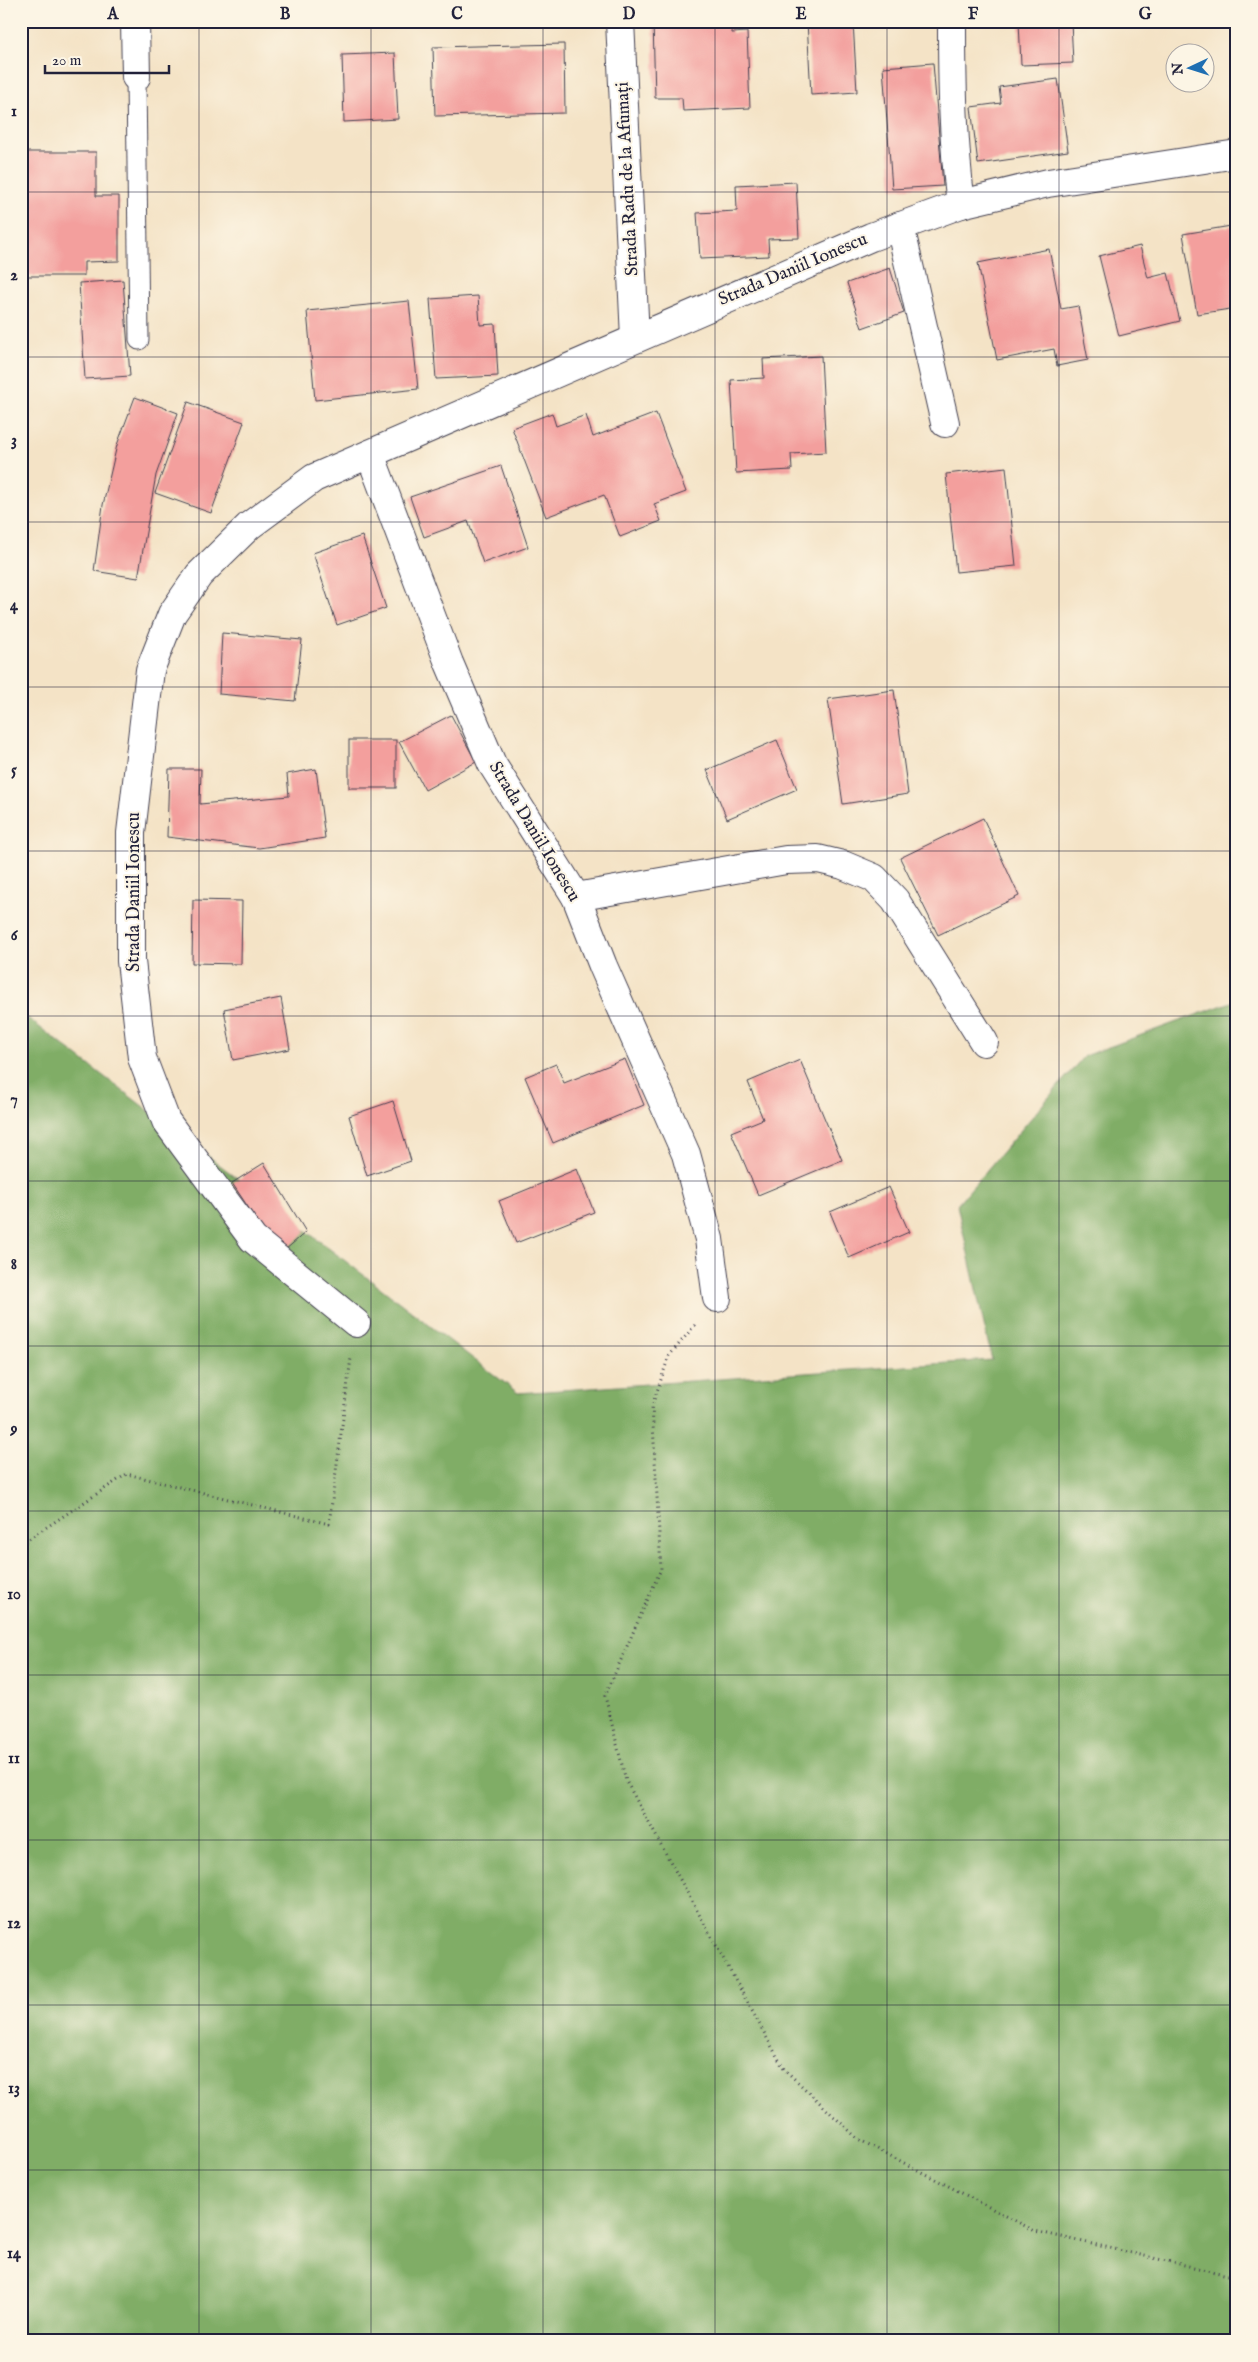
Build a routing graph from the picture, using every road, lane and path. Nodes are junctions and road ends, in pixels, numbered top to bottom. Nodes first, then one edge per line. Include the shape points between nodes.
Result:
1 (135, 21) edge
2 (620, 21) edge
3 (952, 21) edge
4 (136, 77) joint
5 (1237, 154) edge
6 (961, 204) junction
7 (900, 226) junction
8 (635, 338) junction
9 (139, 340) dead end
10 (945, 423) dead end
11 (370, 454) junction
12 (576, 897) junction
13 (984, 1042) dead end
14 (717, 1298) joint
15 (356, 1323) joint
16 (21, 1544) edge
17 (1237, 2277) edge

1 - 4 street
2 - 8 street, Strada Radu de la Afumați
3 - 6 street via 952,100
4 - 9 lane
5 - 6 street, Strada Daniil Ionescu via 1048,183
6 - 7 street, Strada Daniil Ionescu
7 - 8 street, Strada Daniil Ionescu
7 - 10 street
8 - 11 street, Strada Daniil Ionescu
11 - 12 street, Strada Daniil Ionescu via 449,663 492,764
11 - 15 street, Strada Daniil Ionescu via 314,478 249,526 200,575 172,614 150,670 131,834 131,961 142,1058 166,1121 254,1239
12 - 13 street via 786,860 818,859 843,864 874,878 895,900
12 - 14 street, Strada Daniil Ionescu via 686,1154 709,1239
14 - 17 path via 669,1356 652,1406 661,1569 604,1696 626,1782 784,2069 858,2139 1035,2231
15 - 16 path via 330,1524 127,1474

